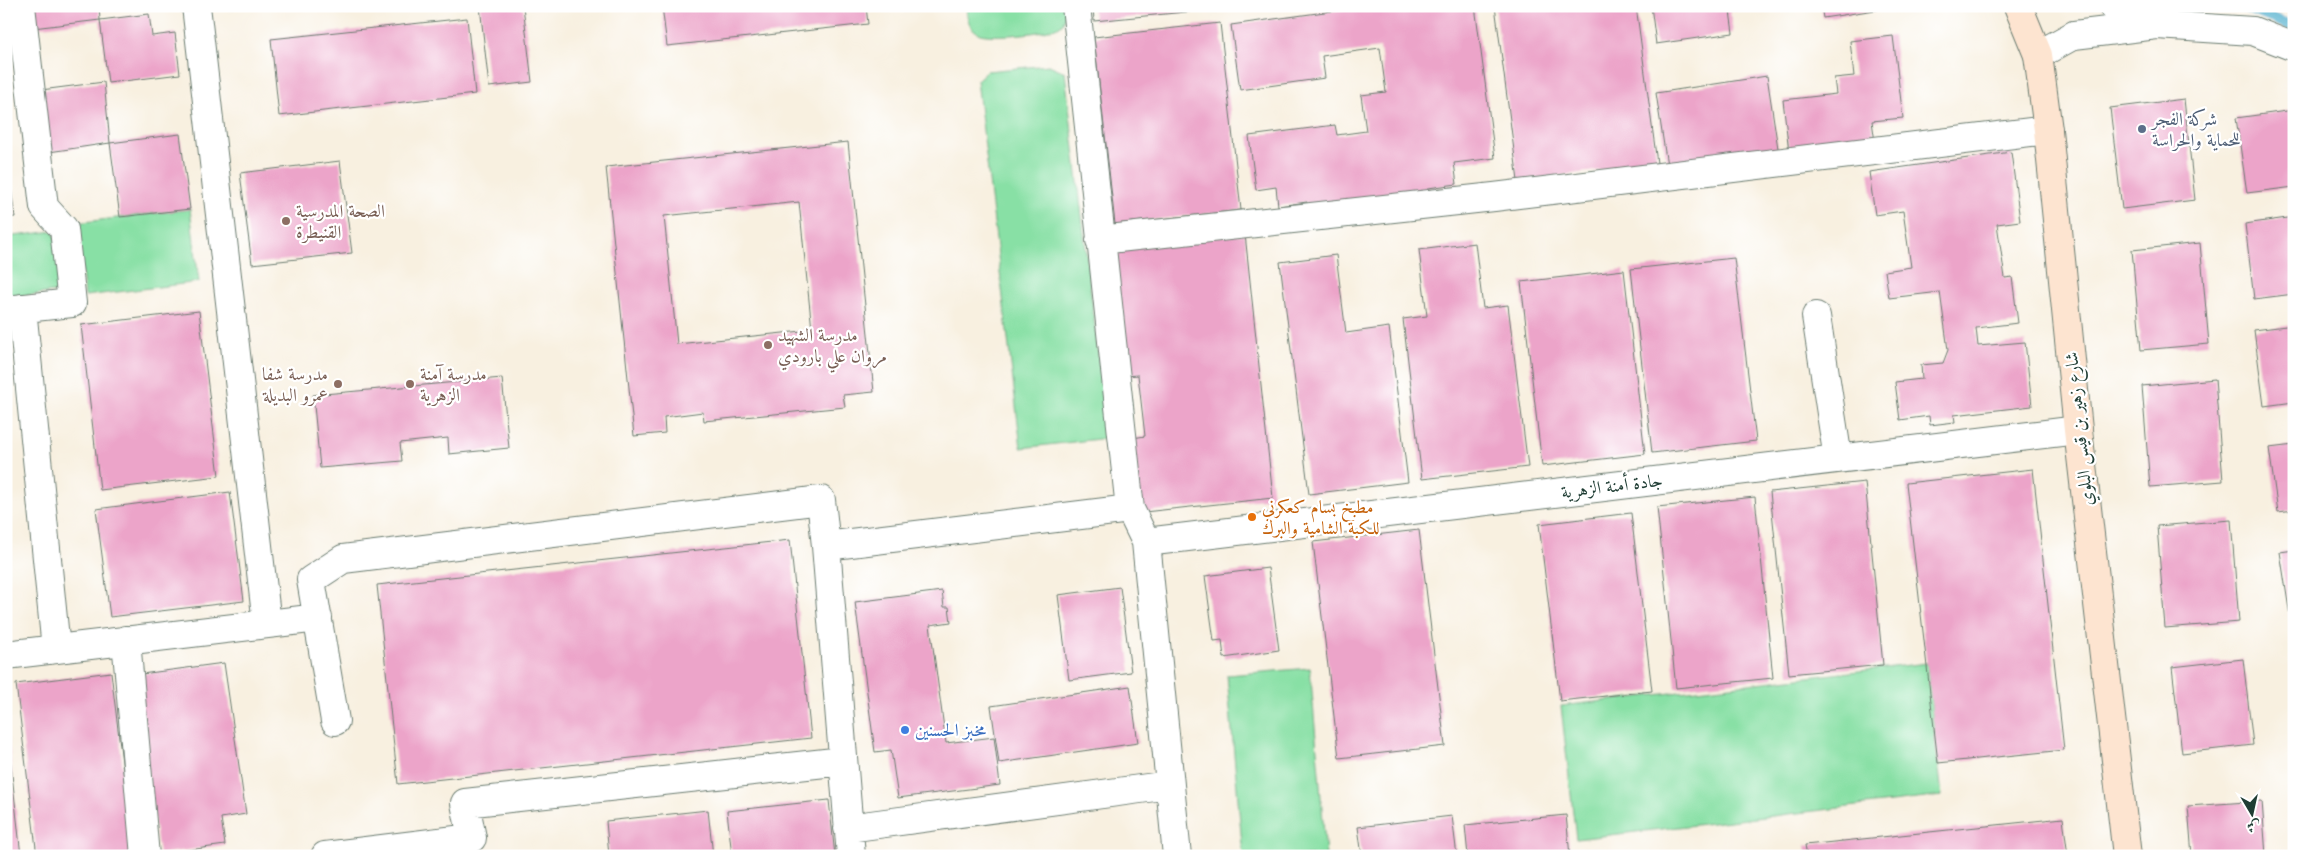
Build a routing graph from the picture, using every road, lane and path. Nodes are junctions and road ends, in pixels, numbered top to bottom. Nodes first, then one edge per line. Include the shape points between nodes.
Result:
1 (21, 6) edge
2 (196, 6) edge
3 (1076, 6) edge
4 (2018, 6) edge
5 (2113, 6) edge
6 (2157, 25) junction
7 (2294, 47) edge
8 (2038, 55) junction
9 (2048, 130) junction
10 (1100, 240) junction
11 (14, 309) edge
12 (1816, 316) dead end
13 (2078, 430) junction
14 (1838, 459) junction
15 (1130, 509) junction
16 (1146, 542) junction
17 (826, 546) junction
18 (318, 618) junction
19 (267, 624) junction
20 (126, 640) junction
21 (56, 649) junction
22 (6, 654) edge
23 (335, 721) dead end
24 (843, 761) junction
25 (1170, 785) junction
26 (848, 828) junction
27 (144, 856) edge
28 (325, 856) edge
29 (851, 856) edge
30 (1177, 856) edge
31 (2127, 856) edge

1 - 11 street via 44,207 64,229 72,303
2 - 19 street
3 - 10 street
4 - 8 main road, شارع زهير بن قيس البلوي
5 - 6 street
6 - 7 street via 2252,31
6 - 8 street via 2074,35
8 - 9 main road, شارع زهير بن قيس البلوي
9 - 10 street via 1494,197
9 - 13 main road, شارع زهير بن قيس البلوي
10 - 15 street
11 - 21 street
12 - 14 street
13 - 14 street, جادة أمنة الزهرية
13 - 31 main road, شارع زهير بن قيس البلوي
14 - 16 street, جادة أمنة الزهرية
15 - 16 street
15 - 17 street
16 - 25 street
17 - 18 street via 821,500 344,559 311,580
17 - 24 street
18 - 19 street
18 - 23 street
19 - 20 street
20 - 21 street
20 - 27 street
21 - 22 street
24 - 26 street
24 - 28 street via 465,803 472,838
25 - 26 street
25 - 30 street
26 - 29 street

